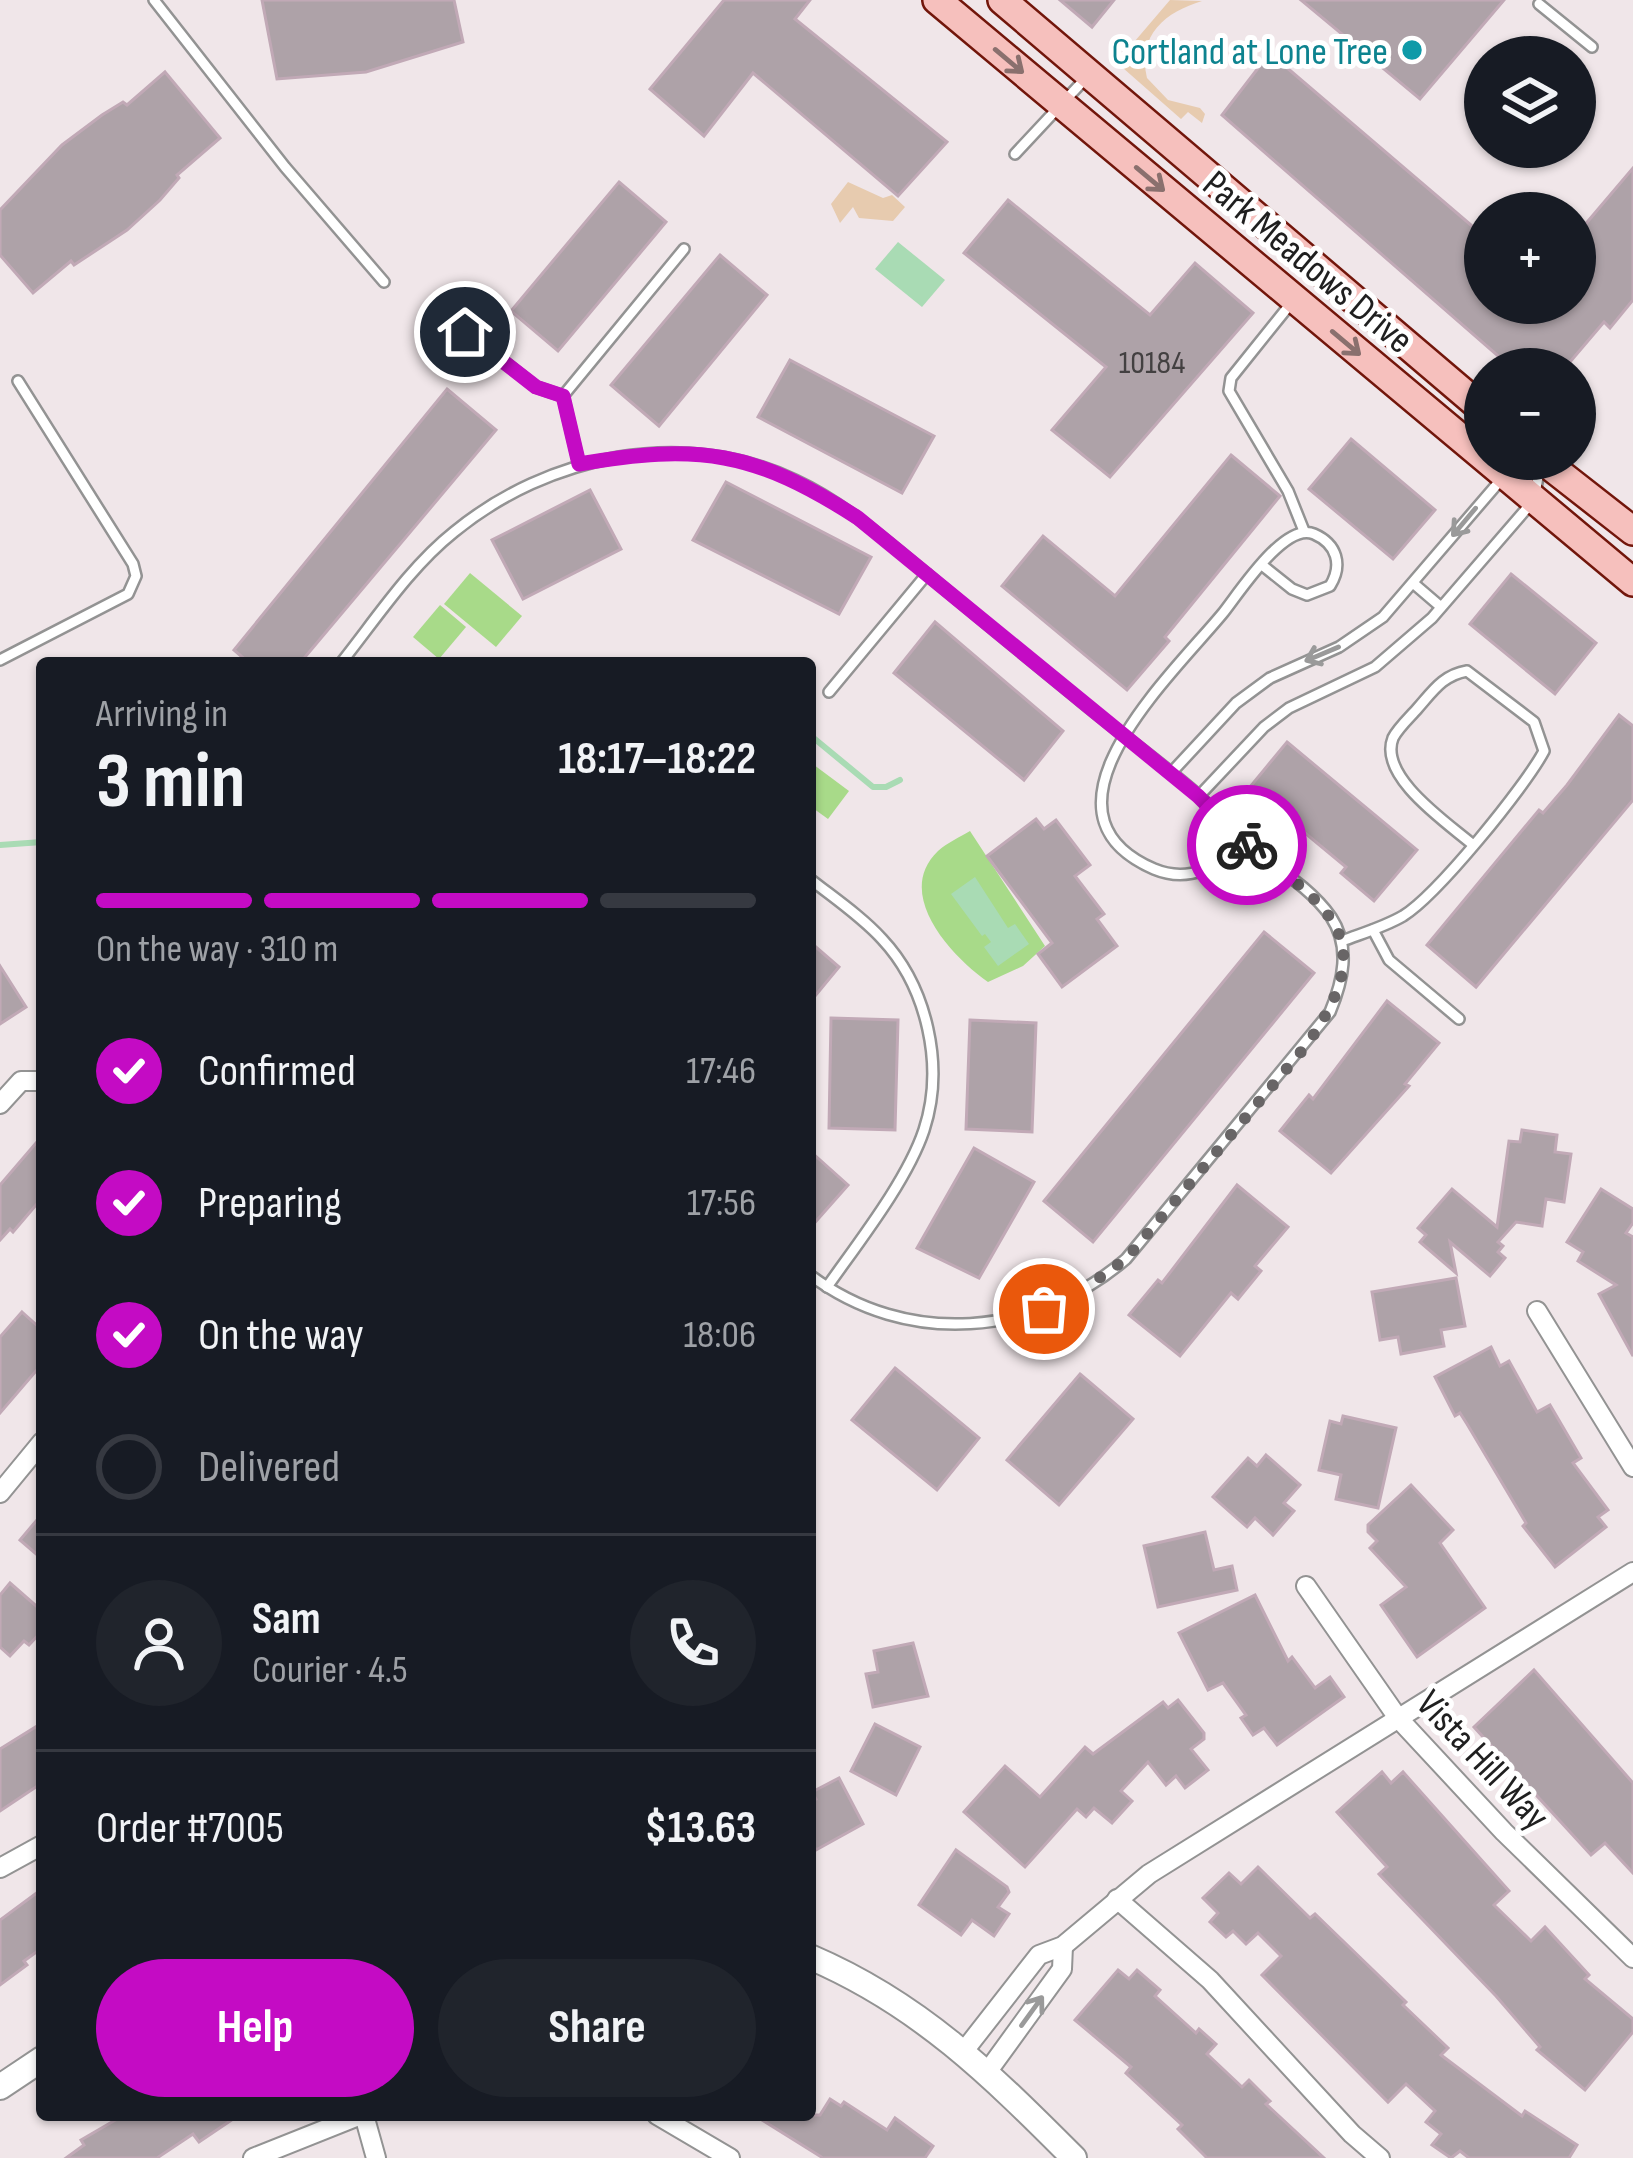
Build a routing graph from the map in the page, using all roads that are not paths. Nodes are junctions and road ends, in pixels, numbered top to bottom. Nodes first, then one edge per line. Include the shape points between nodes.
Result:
1 (154, 0) edge
2 (937, 0) edge
3 (1002, 0) edge
4 (1539, 4) dead end
5 (1578, 36) edge
6 (1090, 74) junction
7 (1060, 104) junction
8 (1015, 154) dead end
9 (684, 249) dead end
10 (384, 282) dead end
11 (1294, 299) junction
12 (465, 332) dead end
13 (18, 381) dead end
14 (1464, 393) edge
15 (563, 396) junction
16 (1464, 442) edge
17 (579, 464) junction
18 (1501, 480) edge
19 (1509, 480) edge
20 (1537, 480) edge
21 (1568, 480) edge
22 (1534, 500) junction
23 (1304, 531) junction
24 (1633, 531) edge
25 (1262, 566) junction
26 (927, 574) junction
27 (1633, 581) edge
28 (1413, 583) junction
29 (1442, 607) junction
30 (346, 657) edge
31 (0, 660) edge
32 (829, 692) dead end
33 (1122, 736) junction
34 (1171, 773) junction
35 (1198, 796) junction
36 (1244, 842) junction
37 (1472, 844) junction
38 (816, 884) edge
39 (1372, 930) junction
40 (1342, 940) junction
41 (1459, 1019) dead end
42 (36, 1081) edge
43 (0, 1104) edge
44 (816, 1280) edge
45 (827, 1288) junction
46 (1537, 1311) dead end
47 (36, 1449) edge
48 (1633, 1467) edge
49 (0, 1493) edge
50 (1633, 1572) edge
51 (1306, 1586) dead end
52 (1398, 1718) junction
53 (36, 1848) edge
54 (0, 1868) edge
55 (1117, 1899) junction
56 (1063, 1946) junction
57 (1633, 1958) edge
58 (816, 1961) edge
59 (964, 2051) junction
60 (36, 2063) edge
61 (988, 2072) junction
62 (0, 2086) edge
63 (348, 2121) edge
64 (365, 2121) edge
65 (667, 2121) edge
66 (253, 2158) edge
67 (376, 2158) edge
68 (730, 2158) edge
69 (1074, 2158) edge
70 (1380, 2158) edge

1 - 10 lane
2 -> 7 main road, Park Meadows Drive
3 - 6 main road, Park Meadows Drive
4 - 5 lane
6 - 7 lane
6 - 14 main road, Park Meadows Drive
7 - 8 lane
7 -> 11 main road, Park Meadows Drive
9 - 15 lane
11 -> 16 main road, Park Meadows Drive
11 - 23 lane via 1229,391
12 - 15 lane via 536,387
13 - 31 lane via 136,577 128,594
15 - 17 lane
17 - 26 lane via 670,452 765,467 858,518
17 - 30 lane via 526,485 452,533
18 -> 28 lane
19 - 22 main road, Park Meadows Drive
20 - 22 lane
21 - 24 main road
22 - 27 main road, Park Meadows Drive
22 - 29 lane
23 - 25 lane via 1286,537
23 - 25 lane via 1335,553 1330,586 1300,594
25 - 33 lane
26 - 32 lane
26 - 33 lane
28 - 29 lane
28 -> 34 lane via 1364,633 1270,678 1236,704
29 - 35 lane via 1375,668 1264,727
33 - 34 lane
33 - 36 lane via 1103,771 1100,809 1132,859 1164,873 1195,874 1220,865
34 - 35 lane
35 - 36 lane
36 - 40 lane via 1312,896
37 - 37 lane via 1544,751 1534,722 1467,671 1443,678 1394,736 1391,751 1404,783
37 - 39 lane via 1407,913
38 - 45 lane via 883,940 913,983 931,1062 923,1134
39 - 40 lane
39 - 41 lane via 1389,960
40 - 45 lane via 1340,989 1330,1012 1106,1276 1044,1309 973,1325 919,1323
42 - 43 street via 21,1081
44 - 45 lane
46 - 48 street
47 - 49 street
50 - 52 street
51 - 52 street, Vista Hill Way
52 - 55 street
52 - 57 street, Vista Hill Way
53 - 54 street
55 - 56 street
55 - 70 street via 1210,1980
56 - 59 street via 1039,1955
61 -> 56 street via 1062,1969
58 - 59 street via 898,2001
59 - 61 street
60 - 62 street
61 - 69 street
63 - 66 street
64 - 67 street
65 - 68 street

